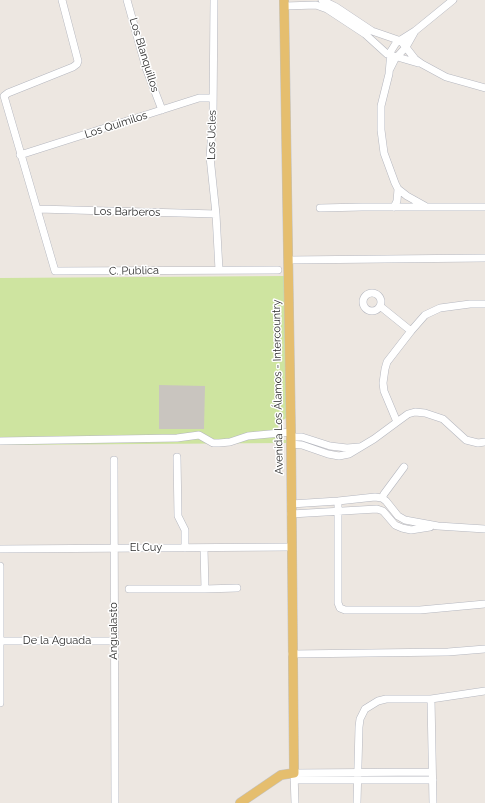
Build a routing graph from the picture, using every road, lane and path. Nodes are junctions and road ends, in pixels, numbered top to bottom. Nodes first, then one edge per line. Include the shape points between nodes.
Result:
1 (62, 0) edge
2 (127, 0) edge
3 (214, 0) edge
4 (453, 0) edge
5 (323, 2) edge
6 (284, 3) edge
7 (415, 31) junction
8 (400, 40) junction
9 (406, 47) junction
10 (393, 56) junction
11 (422, 64) junction
12 (485, 88) edge
13 (212, 98) junction
14 (162, 110) junction
15 (20, 155) junction
16 (398, 189) junction
17 (485, 206) edge
18 (394, 207) junction
19 (426, 207) junction
20 (320, 208) dead end
21 (38, 210) junction
22 (216, 214) junction
23 (485, 258) edge
24 (288, 260) junction
25 (219, 270) junction
26 (278, 270) dead end
27 (485, 304) edge
28 (380, 306) dead end
29 (410, 331) junction
30 (397, 422) junction
31 (291, 438) junction
32 (0, 441) edge
33 (485, 442) edge
34 (177, 458) dead end
35 (114, 460) dead end
36 (404, 467) dead end
37 (382, 498) junction
38 (338, 501) junction
39 (291, 509) junction
40 (339, 511) junction
41 (438, 526) junction
42 (485, 529) edge
43 (292, 547) junction
44 (185, 548) junction
45 (204, 548) junction
46 (0, 549) edge
47 (114, 549) junction
48 (0, 566) edge
49 (237, 588) dead end
50 (128, 589) dead end
51 (205, 589) junction
52 (485, 604) edge
53 (0, 641) edge
54 (114, 641) junction
55 (485, 649) edge
56 (292, 654) junction
57 (485, 692) edge
58 (431, 699) junction
59 (0, 703) edge
60 (358, 772) junction
61 (432, 772) junction
62 (294, 776) junction
63 (358, 780) junction
64 (433, 780) junction
65 (115, 803) edge
66 (240, 803) edge
67 (295, 803) edge
68 (357, 803) edge
69 (433, 803) edge

1 - 15 street via 78,61 73,67 4,96
2 - 14 street, Los Blanquillos via 146,68
3 - 13 street, Los Ucles
4 - 7 street
5 - 6 street via 316,5
5 - 8 street via 336,7 372,31
5 - 10 street via 365,34 382,51
6 - 24 main road, Avenida Los Álamos - Intercountry
7 - 8 street
7 - 9 street
8 - 9 street
8 - 10 street via 394,46
9 - 10 street
9 - 11 street
10 - 11 street
10 - 16 street via 382,100 381,130 384,153
11 - 12 street via 446,77
13 - 14 street, Los Quimilos via 200,98
13 - 22 street, Los Ucles via 210,157
14 - 15 street, Los Quimilos
15 - 21 street
16 - 18 street
16 - 19 street
17 - 19 street
18 - 19 street
18 - 20 street
21 - 22 street, Los Barberos
21 - 25 street, C. Publica via 55,271
22 - 25 street, Los Ucles
23 - 24 street
24 - 31 main road, Avenida Los Álamos - Intercountry
25 - 26 street, C. Publica
27 - 29 street via 440,308 425,315
28 - 29 street
29 - 30 street via 387,362 383,383
30 - 31 street via 363,446 339,456 302,445
30 - 33 street via 408,414 425,413 443,419 466,440
31 - 32 street via 248,436 219,444 199,435 176,438
31 - 39 main road, Avenida Los Álamos - Intercountry
34 - 44 street via 178,516 184,530
35 - 47 street, Angualasto
36 - 37 street
37 - 38 street
37 - 41 street via 401,519
38 - 39 street
38 - 40 street
39 - 40 street
39 - 43 main road, Avenida Los Álamos - Intercountry
40 - 41 street via 381,509 395,525 407,530
40 - 52 street via 340,608 420,610
41 - 42 street
43 - 45 street, El Cuy
43 - 56 main road, Avenida Los Álamos - Intercountry
44 - 45 street, El Cuy
44 - 47 street, El Cuy
45 - 51 street
46 - 47 street, El Cuy
47 - 54 street, Angualasto
48 - 53 street
49 - 51 street
50 - 51 street
53 - 54 street, De la Aguada
53 - 59 street
54 - 65 street, Angualasto
55 - 56 street via 448,652
56 - 62 main road, Avenida Los Álamos - Intercountry
57 - 58 street
58 - 60 street via 386,699 365,708 359,727
58 - 61 street
60 - 61 street
60 - 62 street
60 - 63 street
61 - 64 street
62 - 63 street
62 - 66 main road via 281,775
62 - 67 street
63 - 64 street
63 - 68 street
64 - 69 street

